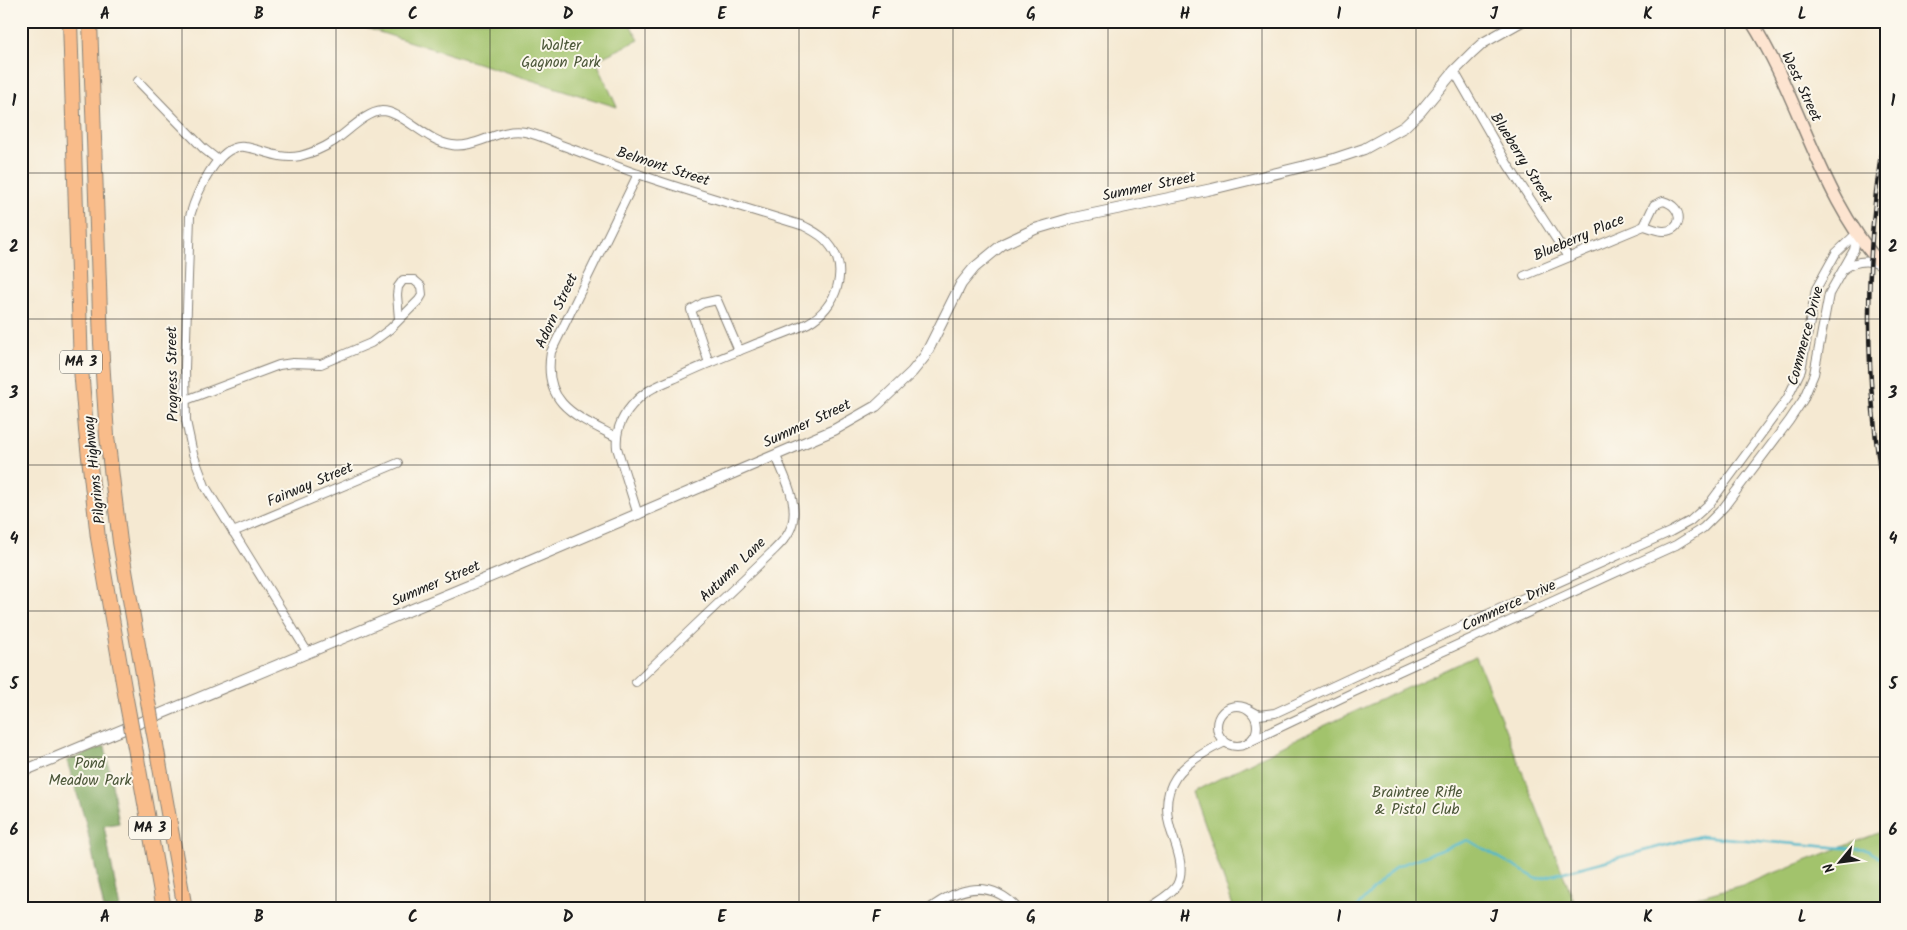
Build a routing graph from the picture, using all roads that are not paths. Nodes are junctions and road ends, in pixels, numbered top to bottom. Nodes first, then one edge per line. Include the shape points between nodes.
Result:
1 (70, 21) edge
2 (90, 21) edge
3 (1522, 21) edge
4 (1751, 21) edge
5 (1454, 71) junction
6 (138, 81) dead end
7 (218, 160) junction
8 (638, 174) junction
9 (1644, 226) junction
10 (1857, 233) junction
11 (1568, 257) junction
12 (1884, 268) edge
13 (1840, 272) junction
14 (1524, 276) dead end
15 (1814, 297) junction
16 (1827, 301) junction
17 (399, 319) junction
18 (1809, 321) junction
19 (1822, 323) junction
20 (739, 351) junction
21 (709, 362) junction
22 (186, 400) junction
23 (616, 437) junction
24 (776, 456) junction
25 (398, 463) dead end
26 (1736, 468) junction
27 (1747, 476) junction
28 (638, 515) junction
29 (233, 532) junction
30 (308, 653) junction
31 (636, 682) dead end
32 (1248, 709) junction
33 (1225, 742) junction
34 (1247, 743) junction
35 (21, 772) edge
36 (164, 909) edge
37 (185, 909) edge
38 (929, 909) edge
39 (1018, 909) edge
40 (1147, 909) edge

1 - 36 highway, Pilgrims Highway / MA 3, bridge via 86,430 97,530
2 - 37 highway, Pilgrims Highway / MA 3, bridge via 106,436 120,542
3 - 5 street, Summer Street via 1483,43
4 - 10 main road, West Street via 1842,209
5 - 11 street, Blueberry Street via 1508,164
5 - 24 street, Summer Street via 1404,127 1364,149 1212,189 1035,228 1003,244 974,268 961,284 925,356 893,391 856,419
6 - 7 street
7 - 8 street, Belmont Street via 235,147 283,157 313,152 330,144 370,115 382,111 392,113 427,136 451,145 464,145 504,132 526,132
7 - 22 street, Progress Street via 195,200 190,216
8 - 20 street, Belmont Street via 804,226 818,233 836,256 840,268 835,296 824,311 809,323
8 - 23 street, Adorn Street via 551,352 548,368 550,382 567,408
9 - 9 street, Blueberry Place via 1654,205 1663,201 1672,203 1678,210 1678,222 1672,229 1663,232
9 - 11 street, Blueberry Place
10 - 12 main road, West Street
10 - 13 street, Commerce Drive via 1854,250
10 - 15 street, Commerce Drive via 1832,259
11 - 14 street, Blueberry Place
12 - 13 street via 1874,262 1859,262
13 - 16 street, Commerce Drive
15 - 16 street
15 - 18 street, Commerce Drive
16 - 19 street, Commerce Drive
17 - 17 street via 398,287 403,280 414,280 421,286 422,295
17 - 22 street via 371,342 332,360 321,364 279,365
18 - 19 street
18 - 26 street, Commerce Drive via 1800,370 1791,393
19 - 27 street, Commerce Drive via 1814,374 1806,393
20 - 21 street, Belmont Street
20 - 21 street via 717,300 703,303 691,310
21 - 23 street, Belmont Street via 645,394 628,410
22 - 29 street, Progress Street via 192,454 199,473
23 - 28 street
24 - 28 street, Summer Street
24 - 31 street, Autumn Lane via 793,503 790,531
25 - 29 street, Fairway Street
26 - 27 street
26 - 32 street, Commerce Drive via 1700,513 1670,532 1275,713 1259,715
27 - 34 street, Commerce Drive via 1709,523 1676,545
28 - 30 street, Summer Street
29 - 30 street, Progress Street
30 - 35 street, Summer Street
32 - 33 street via 1235,706 1223,711 1217,724 1220,737
32 - 34 street via 1257,726 1256,733
33 - 34 street via 1236,746
33 - 40 street via 1187,764 1172,782 1167,815 1180,859 1179,878 1174,889
38 - 39 street via 953,894 974,888 1003,897

